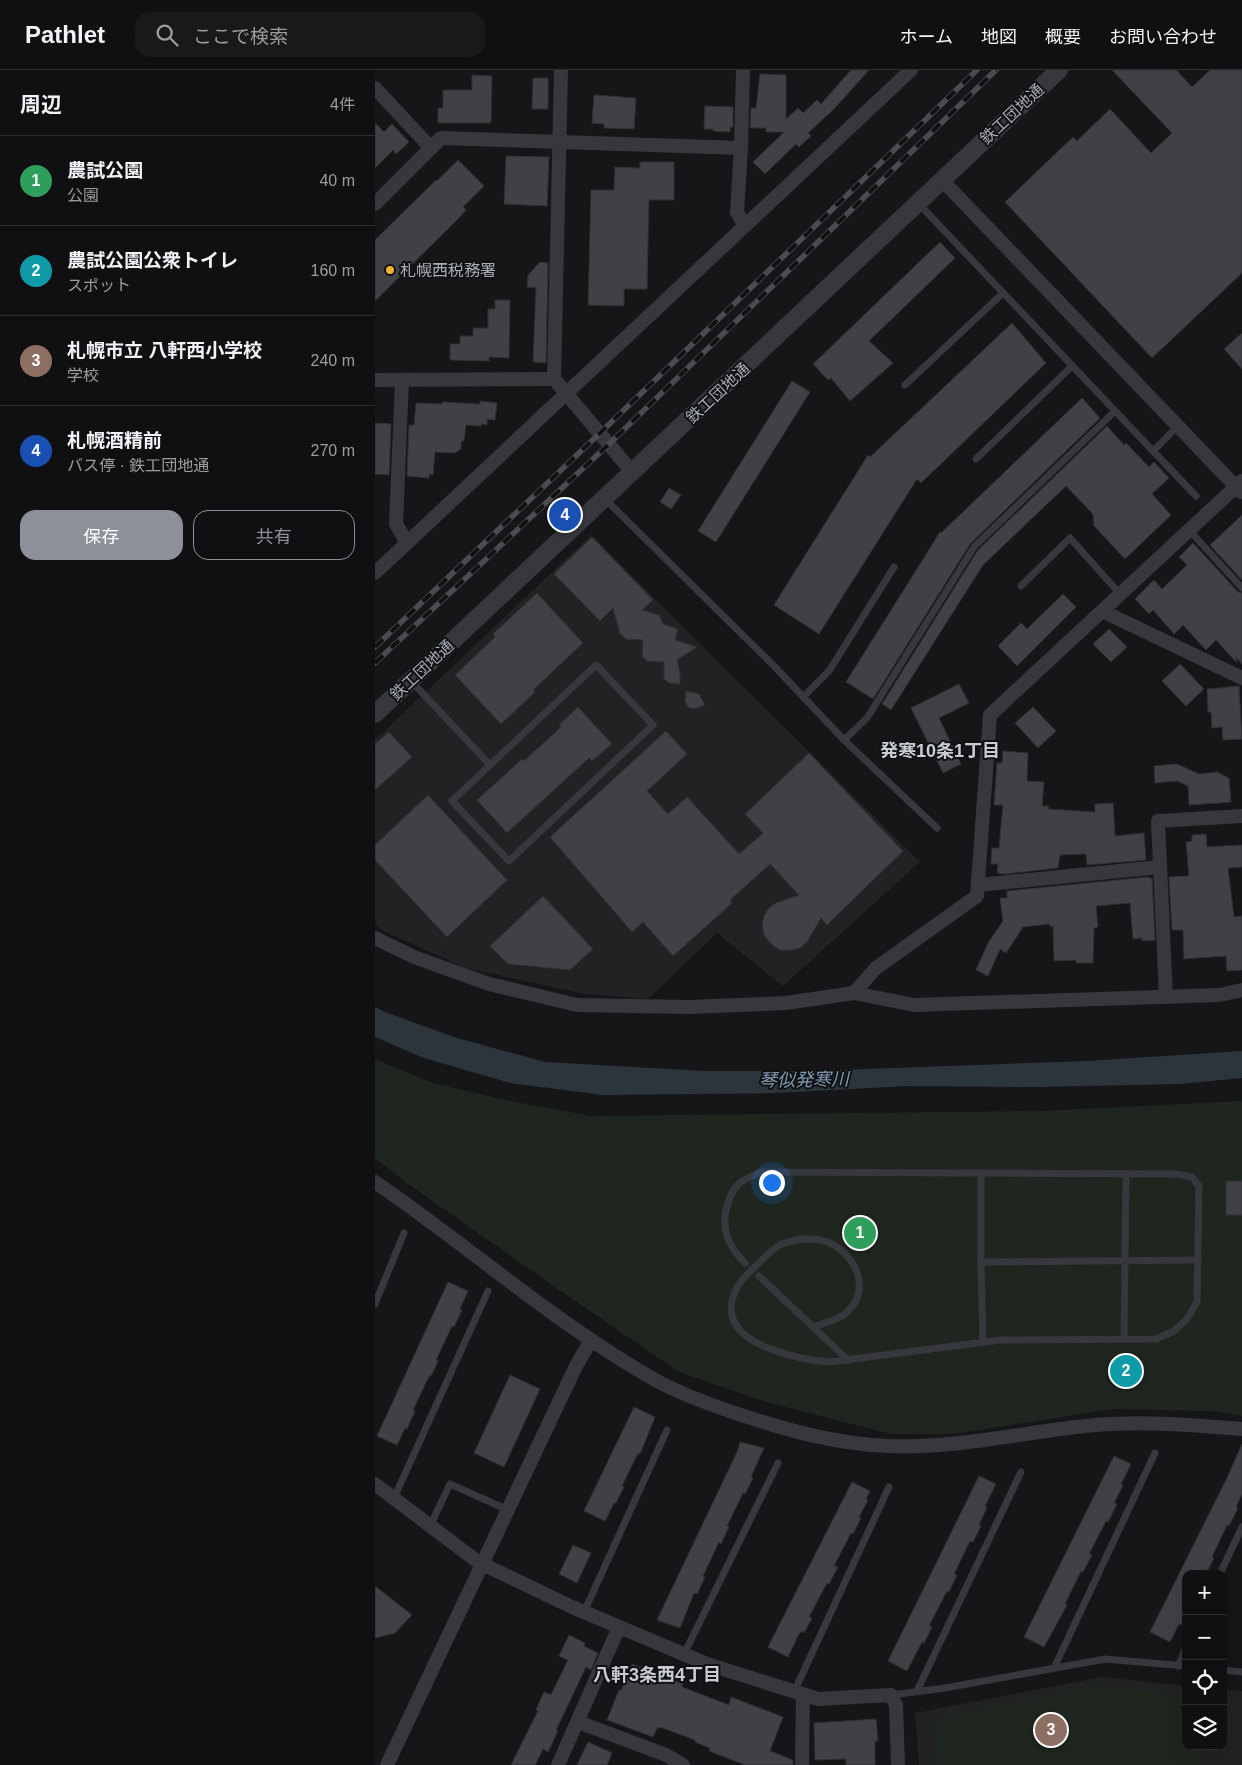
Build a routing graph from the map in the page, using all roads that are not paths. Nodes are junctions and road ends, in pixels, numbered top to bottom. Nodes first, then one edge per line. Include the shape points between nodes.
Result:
1 (561, 70) edge
2 (743, 70) edge
3 (911, 70) edge
4 (1059, 70) edge
5 (375, 88) edge
6 (560, 142) junction
7 (431, 148) junction
8 (741, 148) junction
9 (943, 180) junction
10 (918, 203) junction
11 (375, 204) edge
12 (745, 226) junction
13 (1003, 292) junction
14 (1072, 366) junction
15 (554, 379) junction
16 (375, 380) edge
17 (402, 380) junction
18 (905, 385) dead end
19 (566, 394) junction
20 (1115, 412) junction
21 (1178, 426) junction
22 (1153, 451) junction
23 (976, 459) dead end
24 (633, 472) junction
25 (1240, 487) edge
26 (1196, 496) dead end
27 (605, 499) junction
28 (1189, 530) junction
29 (407, 542) junction
30 (894, 567) dead end
31 (375, 573) edge
32 (1021, 586) dead end
33 (1242, 588) edge
34 (1120, 594) junction
35 (1102, 611) junction
36 (1242, 678) edge
37 (411, 681) junction
38 (803, 697) junction
39 (375, 714) edge
40 (844, 740) junction
41 (490, 765) junction
42 (1242, 816) edge
43 (937, 828) dead end
44 (1160, 867) junction
45 (978, 885) junction
46 (375, 938) edge
47 (1242, 990) edge
48 (854, 993) junction
49 (1166, 996) junction
50 (981, 1173) junction
51 (1126, 1174) junction
52 (375, 1182) edge
53 (404, 1233) dead end
54 (1199, 1260) junction
55 (1125, 1261) junction
56 (745, 1262) dead end
57 (981, 1262) junction
58 (759, 1276) dead end
59 (489, 1291) dead end
60 (375, 1304) edge
61 (813, 1326) junction
62 (591, 1340) junction
63 (1123, 1340) junction
64 (983, 1342) junction
65 (848, 1360) junction
66 (1242, 1429) edge
67 (667, 1430) dead end
68 (1155, 1453) dead end
69 (778, 1463) dead end
70 (1021, 1472) dead end
71 (375, 1484) edge
72 (889, 1486) dead end
73 (394, 1498) junction
74 (508, 1510) junction
75 (430, 1526) junction
76 (1242, 1526) edge
77 (483, 1564) junction
78 (1222, 1570) edge
79 (584, 1612) junction
80 (619, 1627) junction
81 (683, 1654) junction
82 (1182, 1657) edge
83 (1178, 1666) junction
84 (1182, 1666) edge
85 (1054, 1668) junction
86 (1227, 1670) edge
87 (1242, 1672) edge
88 (917, 1691) junction
89 (798, 1693) junction
90 (891, 1695) junction
91 (578, 1722) junction
92 (663, 1760) edge
93 (387, 1765) edge
94 (558, 1765) edge
95 (683, 1765) edge
96 (803, 1765) edge
97 (898, 1765) edge

1 - 6 street
2 - 8 street
3 - 12 street
4 - 9 street, 鉄工団地通
5 - 7 street
6 - 7 street via 441,138
6 - 8 street
6 - 15 street
7 - 11 street
8 - 12 street via 737,212
9 - 10 street, 鉄工団地通
9 - 21 street
10 - 13 lane
10 - 24 street, 鉄工団地通
12 - 19 street
13 - 14 lane
13 - 18 lane
14 - 20 lane
14 - 23 lane
15 - 17 street
15 - 19 street
16 - 17 street
17 - 29 street via 395,524
19 - 24 street
19 - 29 street
20 - 22 lane
20 - 40 lane via 974,547 867,718
21 - 22 lane
21 - 25 street
22 - 26 lane
24 - 27 street, 鉄工団地通
25 - 28 street
27 - 37 street, 鉄工団地通
27 - 38 lane
28 - 33 lane
28 - 34 street
29 - 31 street
30 - 38 lane via 829,671
32 - 34 lane via 1070,538
34 - 35 street
35 - 36 street
35 - 45 street via 990,715
37 - 39 street, 鉄工団地通
37 - 41 lane
38 - 40 lane
40 - 43 lane
41 - 41 lane via 452,801 509,862 653,726 596,665
42 - 44 street via 1158,821
44 - 45 street
44 - 49 street
45 - 48 street via 977,896 876,968
46 - 48 street via 414,957 489,984 577,1004 689,1007 786,1003
47 - 49 street via 1219,995
48 - 49 street via 914,1005
50 - 51 lane
50 - 56 lane via 761,1172 741,1181 731,1193 724,1213 724,1231 735,1253
50 - 57 lane
51 - 54 lane via 1192,1177 1199,1186
51 - 55 lane
52 - 62 street
53 - 60 lane
54 - 55 lane
54 - 63 lane via 1197,1302 1187,1319 1174,1331 1156,1339
55 - 57 lane
55 - 63 lane
57 - 64 lane
58 - 61 lane
59 - 73 lane
61 - 65 lane
61 - 65 lane via 833,1321 854,1304 859,1286 858,1273 850,1258 837,1247 821,1240 803,1238 780,1245 739,1284 732,1300 733,1319 744,1334 767,1347 809,1360
62 - 66 street via 659,1382 701,1401 778,1428 834,1440 888,1446 935,1445 1096,1425 1165,1423
62 - 74 street
63 - 64 lane
64 - 65 lane
67 - 79 lane
68 - 85 lane
69 - 81 lane
70 - 88 lane
71 - 73 street
72 - 89 lane
73 - 75 street
74 - 75 lane via 450,1484
74 - 77 street
75 - 77 street
76 - 78 lane
77 - 79 street
77 - 93 street
79 - 80 street
80 - 81 street
80 - 91 street
81 - 89 street
82 - 83 lane
83 - 84 lane
83 - 85 lane via 1105,1659
85 - 88 lane
86 - 87 lane
88 - 90 lane
89 - 90 street via 818,1699
89 - 96 street
90 - 97 street via 896,1704
91 - 92 street
91 - 94 street
92 - 95 street

